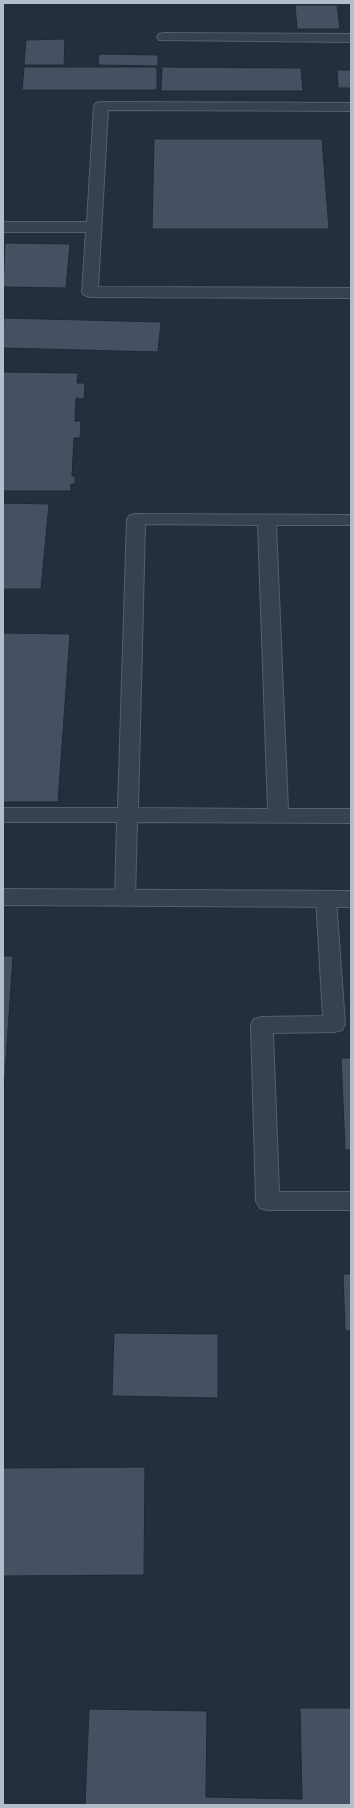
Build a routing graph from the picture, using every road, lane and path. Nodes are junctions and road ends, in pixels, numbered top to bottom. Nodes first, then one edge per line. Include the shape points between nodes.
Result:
1 (164, 37) dead end
2 (351, 38) edge
3 (351, 107) edge
4 (3, 227) edge
5 (94, 227) junction
6 (351, 293) edge
7 (267, 519) junction
8 (351, 520) edge
9 (3, 815) edge
10 (127, 815) junction
11 (278, 816) junction
12 (351, 816) edge
13 (3, 897) edge
14 (125, 898) junction
15 (326, 899) junction
16 (351, 899) edge
17 (351, 1201) edge

1 - 2 lane
3 - 5 lane via 101,106
4 - 5 lane
5 - 6 lane via 90,292
7 - 8 lane
7 - 10 lane via 136,519
7 - 11 lane
9 - 10 lane
10 - 11 lane
10 - 14 lane
11 - 12 lane
13 - 14 street
14 - 15 street
15 - 16 street
15 - 17 lane via 334,1024 262,1025 268,1201

